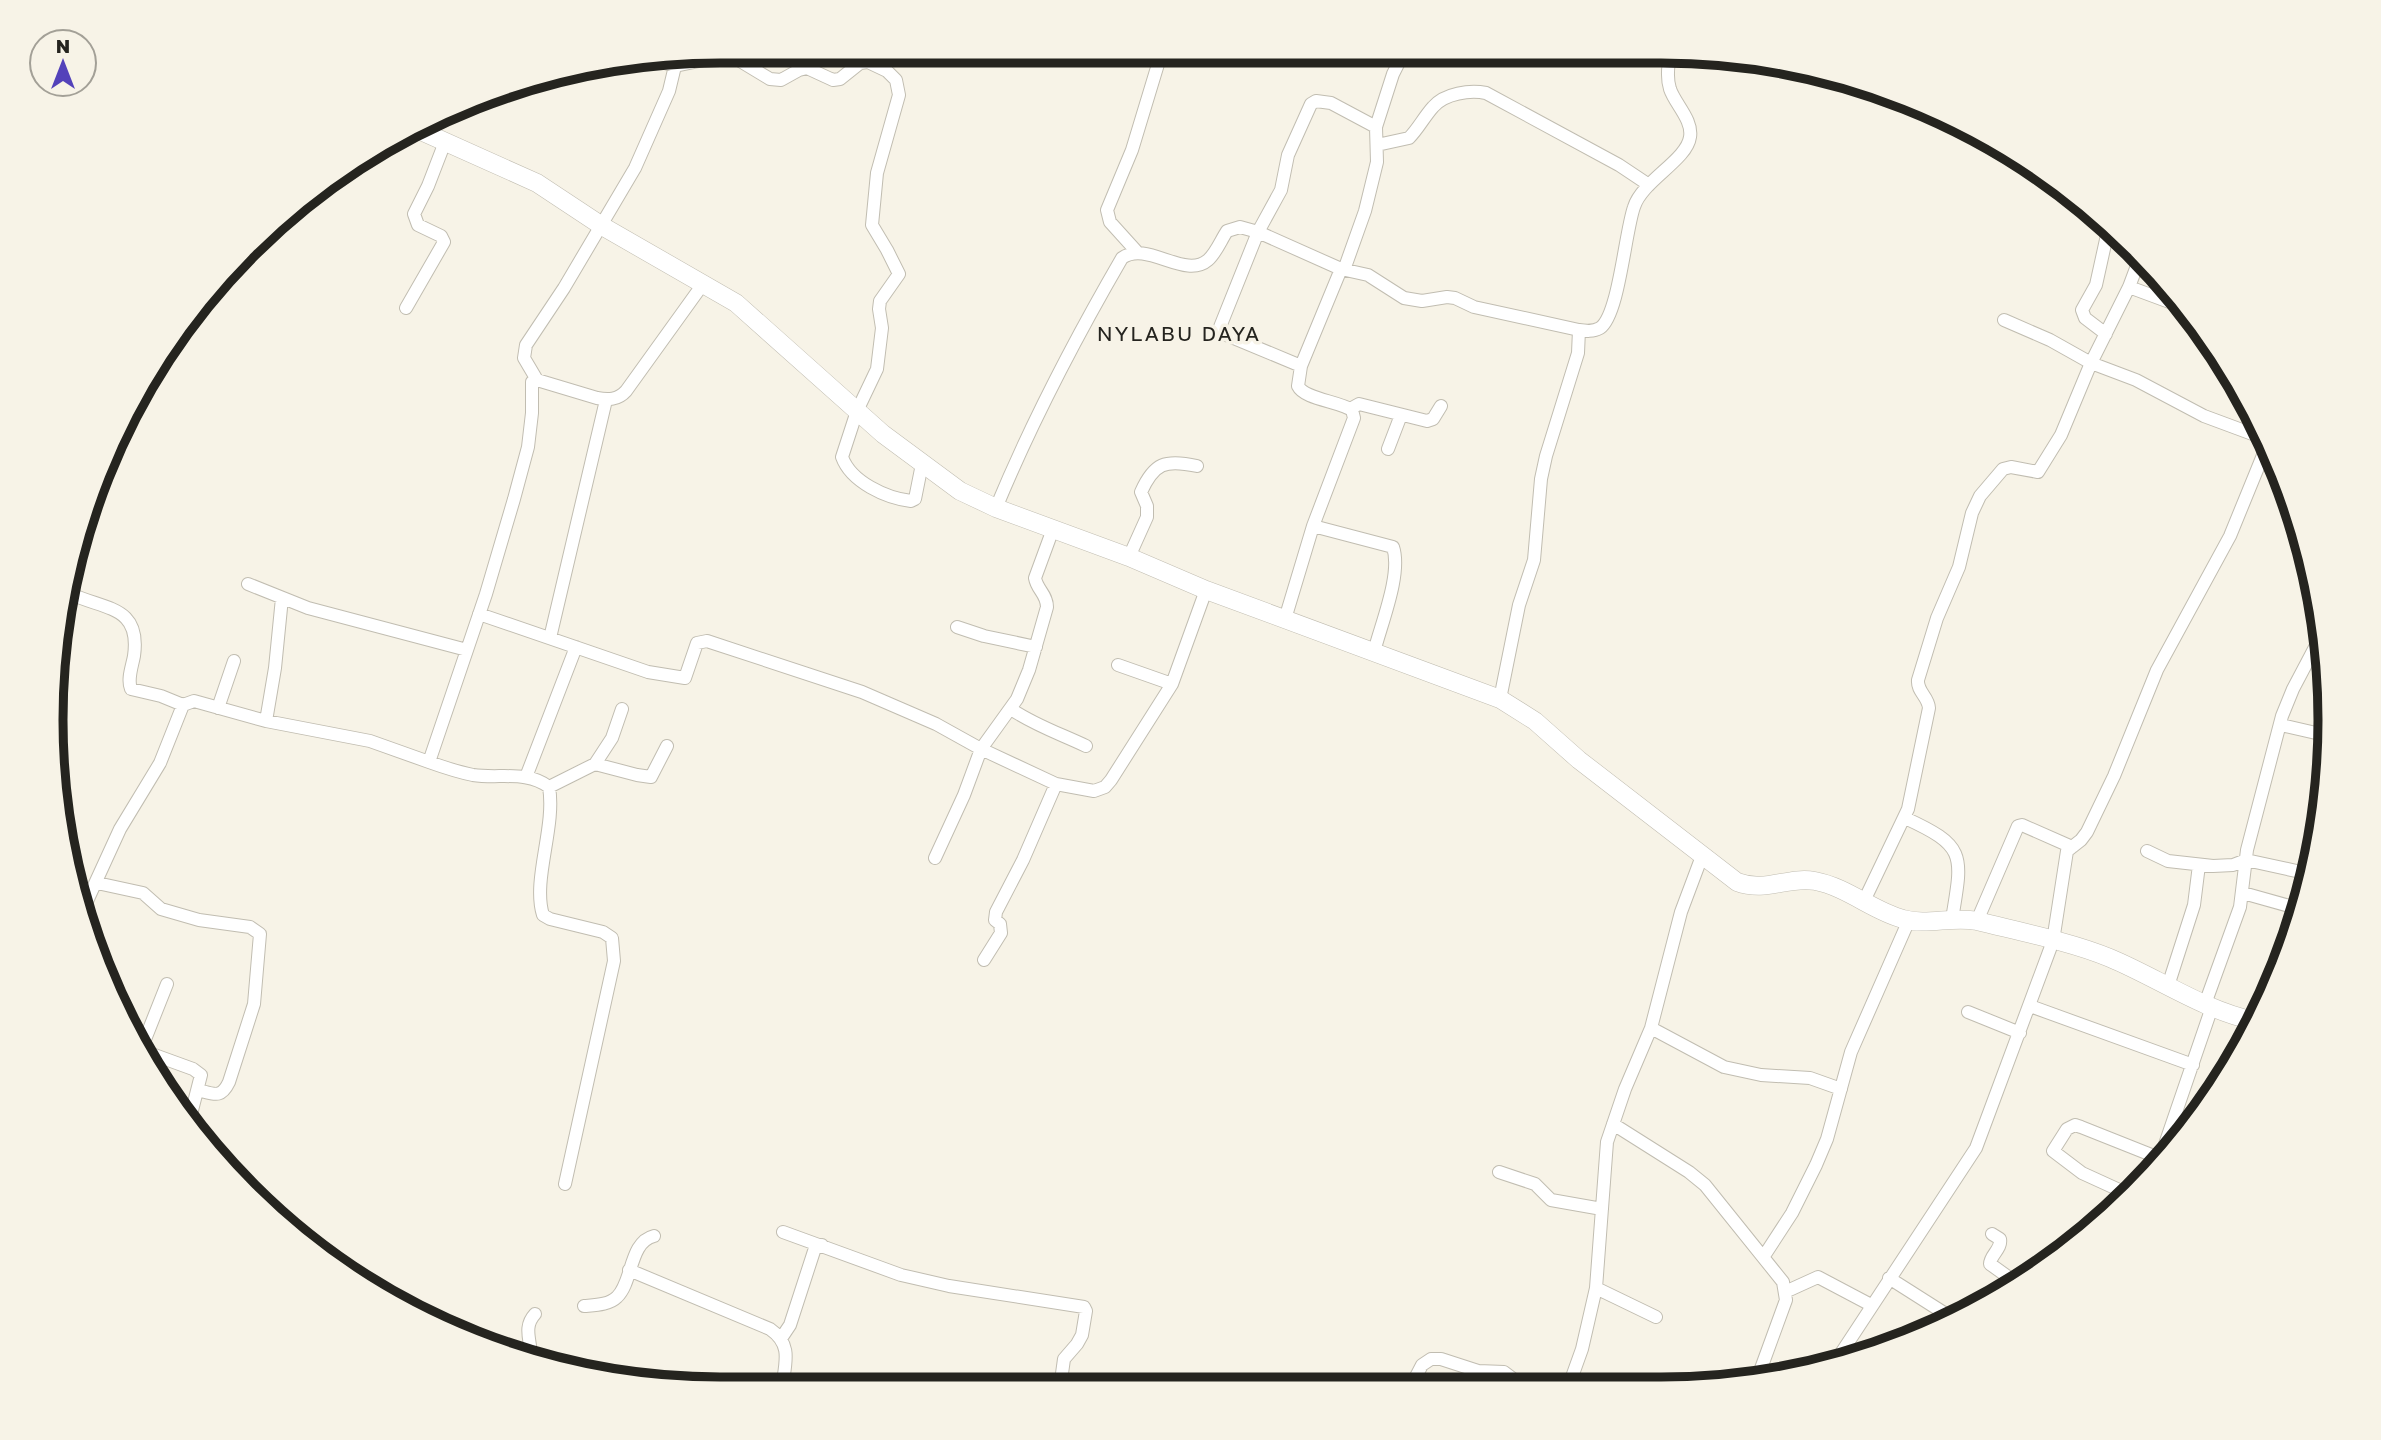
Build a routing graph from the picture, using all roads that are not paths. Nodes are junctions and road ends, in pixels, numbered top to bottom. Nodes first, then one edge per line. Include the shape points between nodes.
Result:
1 (744, 63) edge
2 (860, 63) edge
3 (871, 63) edge
4 (1158, 63) edge
5 (1398, 63) edge
6 (1668, 63) edge
7 (686, 64) edge
8 (671, 65) edge
9 (675, 66) junction
10 (1376, 127) junction
11 (425, 133) edge
12 (445, 142) junction
13 (1377, 145) junction
14 (1649, 185) junction
15 (602, 226) junction
16 (1258, 232) junction
17 (2107, 237) edge
18 (1138, 253) junction
19 (2137, 267) edge
20 (1342, 269) junction
21 (703, 284) junction
22 (2129, 287) junction
23 (2166, 301) edge
24 (406, 308) dead end
25 (2004, 320) dead end
26 (1579, 330) junction
27 (2106, 334) junction
28 (2091, 363) junction
29 (1301, 366) junction
30 (537, 380) junction
31 (606, 400) junction
32 (1441, 406) dead end
33 (1350, 409) junction
34 (857, 411) junction
35 (1401, 415) junction
36 (2253, 436) edge
37 (1388, 449) dead end
38 (2262, 455) edge
39 (922, 464) junction
40 (1197, 467) dead end
41 (996, 508) junction
42 (1313, 526) junction
43 (1053, 529) junction
44 (1129, 557) junction
45 (248, 584) dead end
46 (1206, 590) junction
47 (75, 596) edge
48 (282, 598) junction
49 (479, 614) junction
50 (1285, 619) junction
51 (957, 627) dead end
52 (550, 638) junction
53 (576, 647) junction
54 (1036, 647) junction
55 (467, 650) junction
56 (2314, 650) edge
57 (1374, 652) junction
58 (234, 661) dead end
59 (1118, 665) dead end
60 (1172, 684) junction
61 (1500, 699) junction
62 (183, 705) junction
63 (218, 708) junction
64 (622, 709) dead end
65 (1011, 709) junction
66 (266, 720) junction
67 (2281, 724) junction
68 (2318, 733) edge
69 (667, 746) dead end
70 (1086, 746) dead end
71 (981, 749) junction
72 (429, 762) junction
73 (595, 764) junction
74 (526, 777) junction
75 (1056, 784) junction
76 (549, 787) junction
77 (1905, 818) junction
78 (2072, 846) junction
79 (2147, 851) dead end
80 (1702, 856) junction
81 (935, 858) dead end
82 (2246, 860) junction
83 (2199, 865) junction
84 (2300, 872) edge
85 (97, 883) junction
86 (2243, 892) junction
87 (88, 900) edge
88 (1864, 901) junction
89 (2291, 906) edge
90 (1952, 919) junction
91 (1909, 920) junction
92 (1977, 921) junction
93 (2053, 941) junction
94 (984, 960) dead end
95 (167, 984) dead end
96 (2168, 986) junction
97 (2208, 1005) junction
98 (2030, 1006) junction
99 (1968, 1012) dead end
100 (2246, 1018) edge
101 (1651, 1028) junction
102 (2020, 1033) junction
103 (146, 1038) edge
104 (156, 1056) edge
105 (2193, 1065) junction
106 (1842, 1089) junction
107 (198, 1090) junction
108 (192, 1110) edge
109 (1613, 1124) junction
110 (2166, 1139) edge
111 (2154, 1155) edge
112 (1499, 1172) dead end
113 (565, 1184) dead end
114 (2120, 1190) edge
115 (1602, 1209) junction
116 (783, 1231) dead end
117 (1992, 1234) dead end
118 (654, 1236) dead end
119 (822, 1245) junction
120 (1764, 1256) junction
121 (629, 1270) junction
122 (2008, 1277) edge
123 (1889, 1278) junction
124 (1596, 1288) junction
125 (1785, 1292) junction
126 (1871, 1305) junction
127 (584, 1306) dead end
128 (1944, 1313) edge
129 (535, 1314) dead end
130 (1656, 1317) dead end
131 (782, 1337) junction
132 (532, 1349) edge
133 (1842, 1352) edge
134 (1761, 1369) edge
135 (783, 1377) edge
136 (1062, 1377) edge
137 (1416, 1377) edge
138 (1511, 1377) edge
139 (1572, 1377) edge

1 - 2 street via 770,79 781,80 807,68 833,80
3 - 34 street via 896,80 899,95 877,173 872,225 899,274 880,301 877,369
4 - 18 street via 1132,150 1107,210 1110,222
5 - 10 street
6 - 14 street via 1670,91 1691,130 1690,141
7 - 9 street
8 - 9 street
9 - 15 street via 657,124
10 - 13 street
10 - 16 street via 1331,103 1313,102 1288,155 1281,190
11 - 12 street
12 - 15 street via 537,183
12 - 24 street via 414,214 418,225 444,242
13 - 14 street via 1409,138 1435,104 1474,91 1486,93
13 - 20 street via 1365,211
14 - 26 street via 1634,205 1609,317 1601,328
15 - 21 street
15 - 30 street via 526,345 524,358
16 - 18 street via 1227,231 1208,260 1198,265
16 - 20 street
16 - 29 street via 1220,330
17 - 27 street via 2096,285 2082,310 2085,318
18 - 41 street via 1122,258 1083,325 1023,443
19 - 22 street
20 - 26 street via 1368,275 1411,300 1455,298 1474,307
20 - 29 street
21 - 31 street via 623,395
21 - 34 street via 759,321
22 - 23 street
22 - 27 street
25 - 28 street
26 - 61 street via 1578,353 1541,479 1534,560 1519,605
27 - 28 street
28 - 36 street
28 - 77 street via 2061,435 2038,472 2003,469 1972,513 1959,567 1918,680 1929,708
29 - 33 street via 1300,391
30 - 31 street
30 - 49 street via 532,383 528,447
31 - 52 street
32 - 35 street via 1427,421
33 - 35 street via 1359,404
33 - 42 street via 1354,418
34 - 39 street
34 - 39 street via 842,457 851,474 879,492 911,501 918,493
35 - 37 street
38 - 78 street via 2230,537 2157,670 2087,832
39 - 41 street via 960,491
40 - 44 street via 1175,463 1149,474 1141,492 1147,517
41 - 43 street
42 - 50 street
42 - 57 street via 1393,547 1394,577
43 - 44 street
43 - 54 street via 1035,578 1047,598
44 - 46 street
45 - 48 street
46 - 50 street
46 - 60 street
47 - 62 street via 111,608 131,623 135,646 131,689
48 - 55 street
48 - 66 street
49 - 52 street
49 - 55 street
50 - 57 street
51 - 54 street
52 - 53 street
53 - 71 street via 648,672 684,678 694,646 707,642 862,692 936,723
53 - 74 street
54 - 65 street
55 - 72 street
56 - 67 street
57 - 61 street
58 - 63 street
59 - 60 street
60 - 75 street via 1105,787 1094,791
61 - 80 street via 1535,721
62 - 63 street via 194,701
62 - 85 street via 160,763 120,829
63 - 66 street
64 - 73 street via 612,738
65 - 70 street
65 - 71 street
66 - 72 street via 370,741
67 - 68 street
67 - 82 street
69 - 73 street via 651,776
71 - 75 street
71 - 81 street
72 - 74 street via 476,775
73 - 76 street
74 - 76 street
75 - 94 street via 996,912 1001,933
76 - 113 street via 552,800 542,868 543,915 609,935 614,961
77 - 88 street
77 - 90 street via 1954,849 1959,882
78 - 92 street via 2018,826
78 - 93 street via 2064,861
79 - 83 street via 2168,861
80 - 88 street via 1750,887 1815,881
80 - 101 street via 1681,912
82 - 83 street via 2233,865
82 - 84 street
82 - 86 street
83 - 96 street via 2194,905
85 - 87 street
85 - 107 street via 143,893 161,909 260,933 254,1004 229,1082 218,1094
86 - 89 street
86 - 97 street
88 - 91 street
90 - 91 street
90 - 92 street
91 - 106 street via 1851,1052
92 - 93 street
93 - 96 street via 2110,958
93 - 98 street
95 - 103 street
96 - 97 street
97 - 100 street
97 - 105 street
98 - 102 street
98 - 105 street
99 - 102 street
101 - 106 street via 1724,1067 1810,1078
101 - 109 street
102 - 123 street via 1976,1148
104 - 107 street via 198,1072
105 - 110 street
106 - 120 street via 1816,1166
107 - 108 street
109 - 115 street via 1604,1159
109 - 120 street via 1705,1185
111 - 114 street via 2081,1126 2067,1129 2053,1151
112 - 115 street via 1535,1184 1551,1200
115 - 124 street
116 - 119 street
117 - 122 street via 2001,1241 1990,1264
118 - 121 street via 643,1242
119 - 131 street via 815,1248
119 - 136 street via 901,1275 1085,1308 1080,1340 1064,1359
120 - 125 street
121 - 127 street via 616,1298
121 - 131 street
123 - 126 street
123 - 128 street
124 - 130 street
124 - 139 street
125 - 126 street via 1818,1277
125 - 134 street
126 - 133 street
129 - 132 street via 527,1327
131 - 135 street
137 - 138 street via 1431,1359 1478,1371 1504,1371

